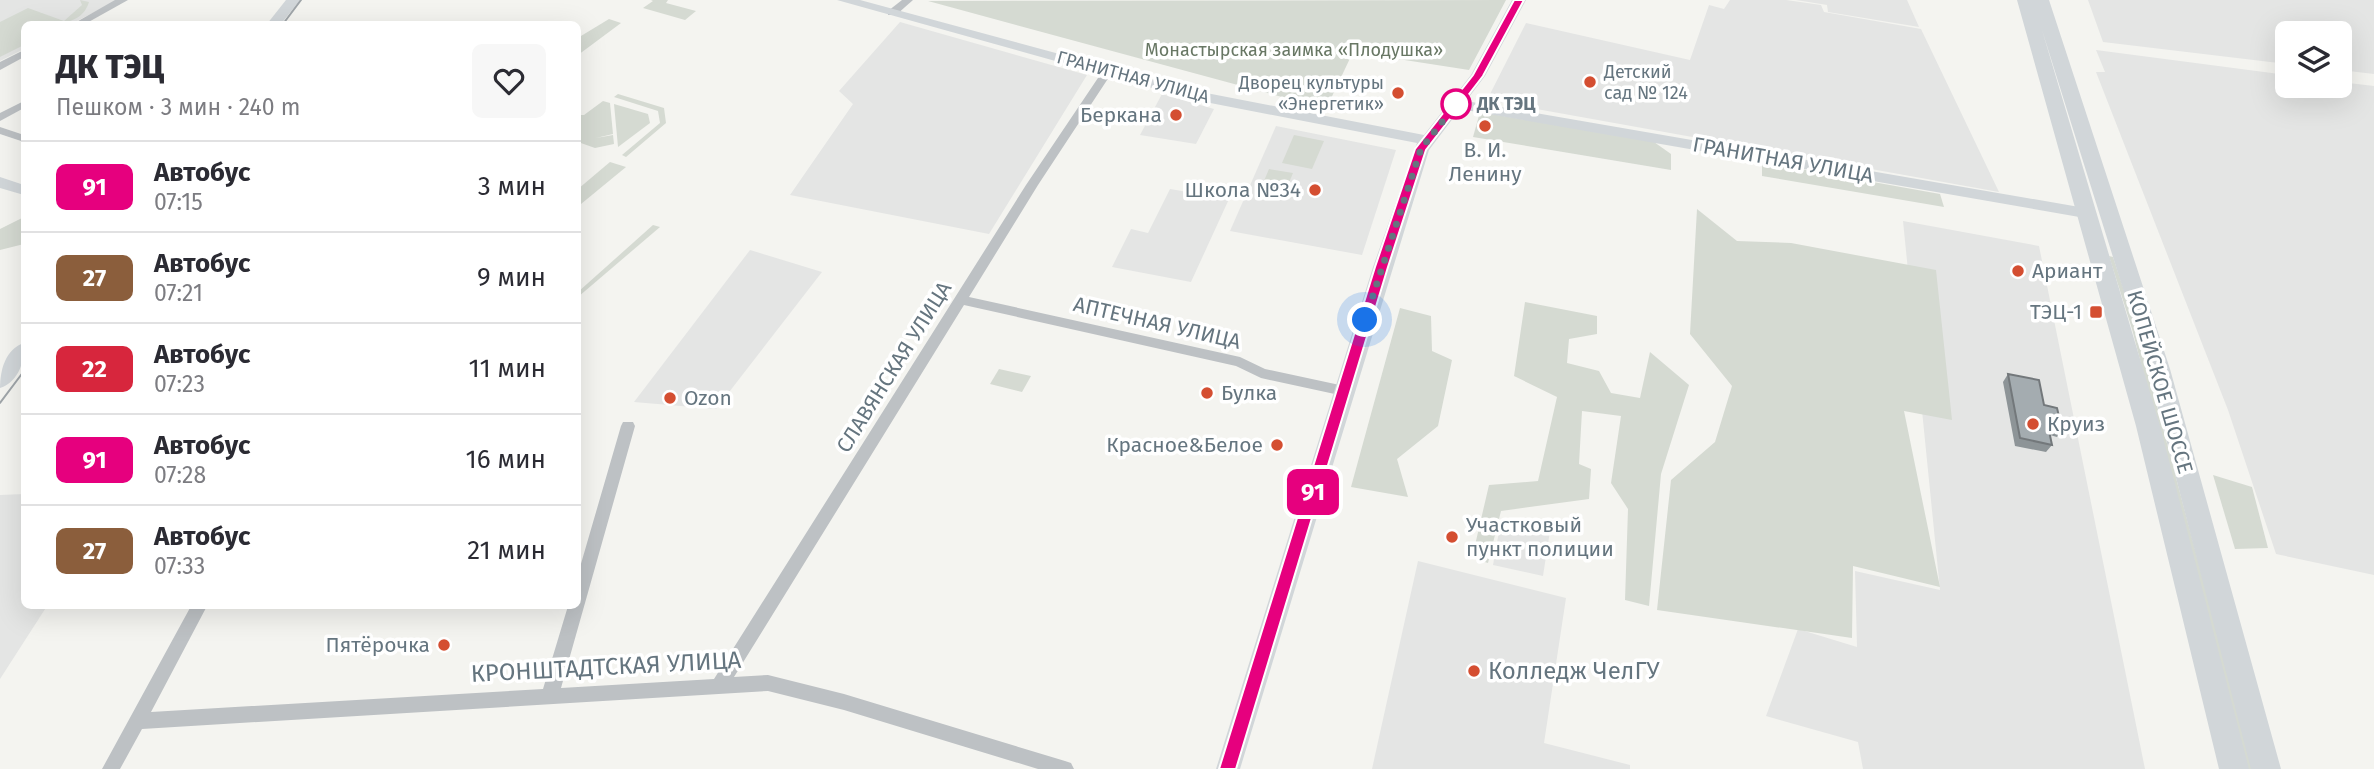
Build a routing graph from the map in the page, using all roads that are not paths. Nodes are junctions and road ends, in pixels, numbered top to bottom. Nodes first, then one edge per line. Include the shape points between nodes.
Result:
1 (123, 0) edge
2 (293, 0) edge
3 (844, 0) edge
4 (908, 0) edge
5 (1519, 0) edge
6 (2025, 0) edge
7 (2041, 0) edge
8 (892, 13) junction
9 (84, 21) edge
10 (276, 21) edge
11 (21, 55) edge
12 (0, 66) edge
13 (1108, 71) junction
14 (1456, 104) junction
15 (21, 106) edge
16 (0, 118) edge
17 (0, 130) edge
18 (21, 138) edge
19 (1426, 140) junction
20 (0, 182) edge
21 (21, 189) edge
22 (2097, 215) junction
23 (960, 300) junction
24 (21, 354) edge
25 (0, 381) edge
26 (1344, 391) junction
27 (628, 426) dead end
28 (581, 590) edge
29 (197, 609) edge
30 (575, 609) edge
31 (719, 686) junction
32 (550, 695) junction
33 (137, 721) junction
34 (111, 769) edge
35 (1065, 769) edge
36 (1228, 769) edge
37 (2234, 769) edge
38 (2266, 769) edge

1 - 9 street
2 - 10 street
3 - 8 street, ГРАНИТНАЯ УЛИЦА
4 - 8 street
5 - 14 street via 1483,67
6 - 22 main road, КОПЕЙСКОЕ ШОССЕ
7 - 22 main road, КОПЕЙСКОЕ ШОССЕ
8 - 13 street, ГРАНИТНАЯ УЛИЦА
11 - 12 street
13 - 19 street, ГРАНИТНАЯ УЛИЦА via 1195,95
13 - 23 street, СЛАВЯНСКАЯ УЛИЦА
14 - 19 street
14 - 22 street, ГРАНИТНАЯ УЛИЦА
15 - 16 street
17 - 18 street
19 - 26 street
20 - 21 street
22 - 37 main road, КОПЕЙСКОЕ ШОССЕ
22 - 38 main road, КОПЕЙСКОЕ ШОССЕ via 2159,369
23 - 26 street, АПТЕЧНАЯ УЛИЦА via 1240,362 1261,373
23 - 31 street, СЛАВЯНСКАЯ УЛИЦА
24 - 25 street
26 - 36 street
27 - 28 street
29 - 33 street
30 - 32 street
31 - 32 street, КРОНШТАДТСКАЯ УЛИЦА
31 - 35 street, КРОНШТАДТСКАЯ УЛИЦА via 780,685
32 - 33 street, КРОНШТАДТСКАЯ УЛИЦА
33 - 34 street

